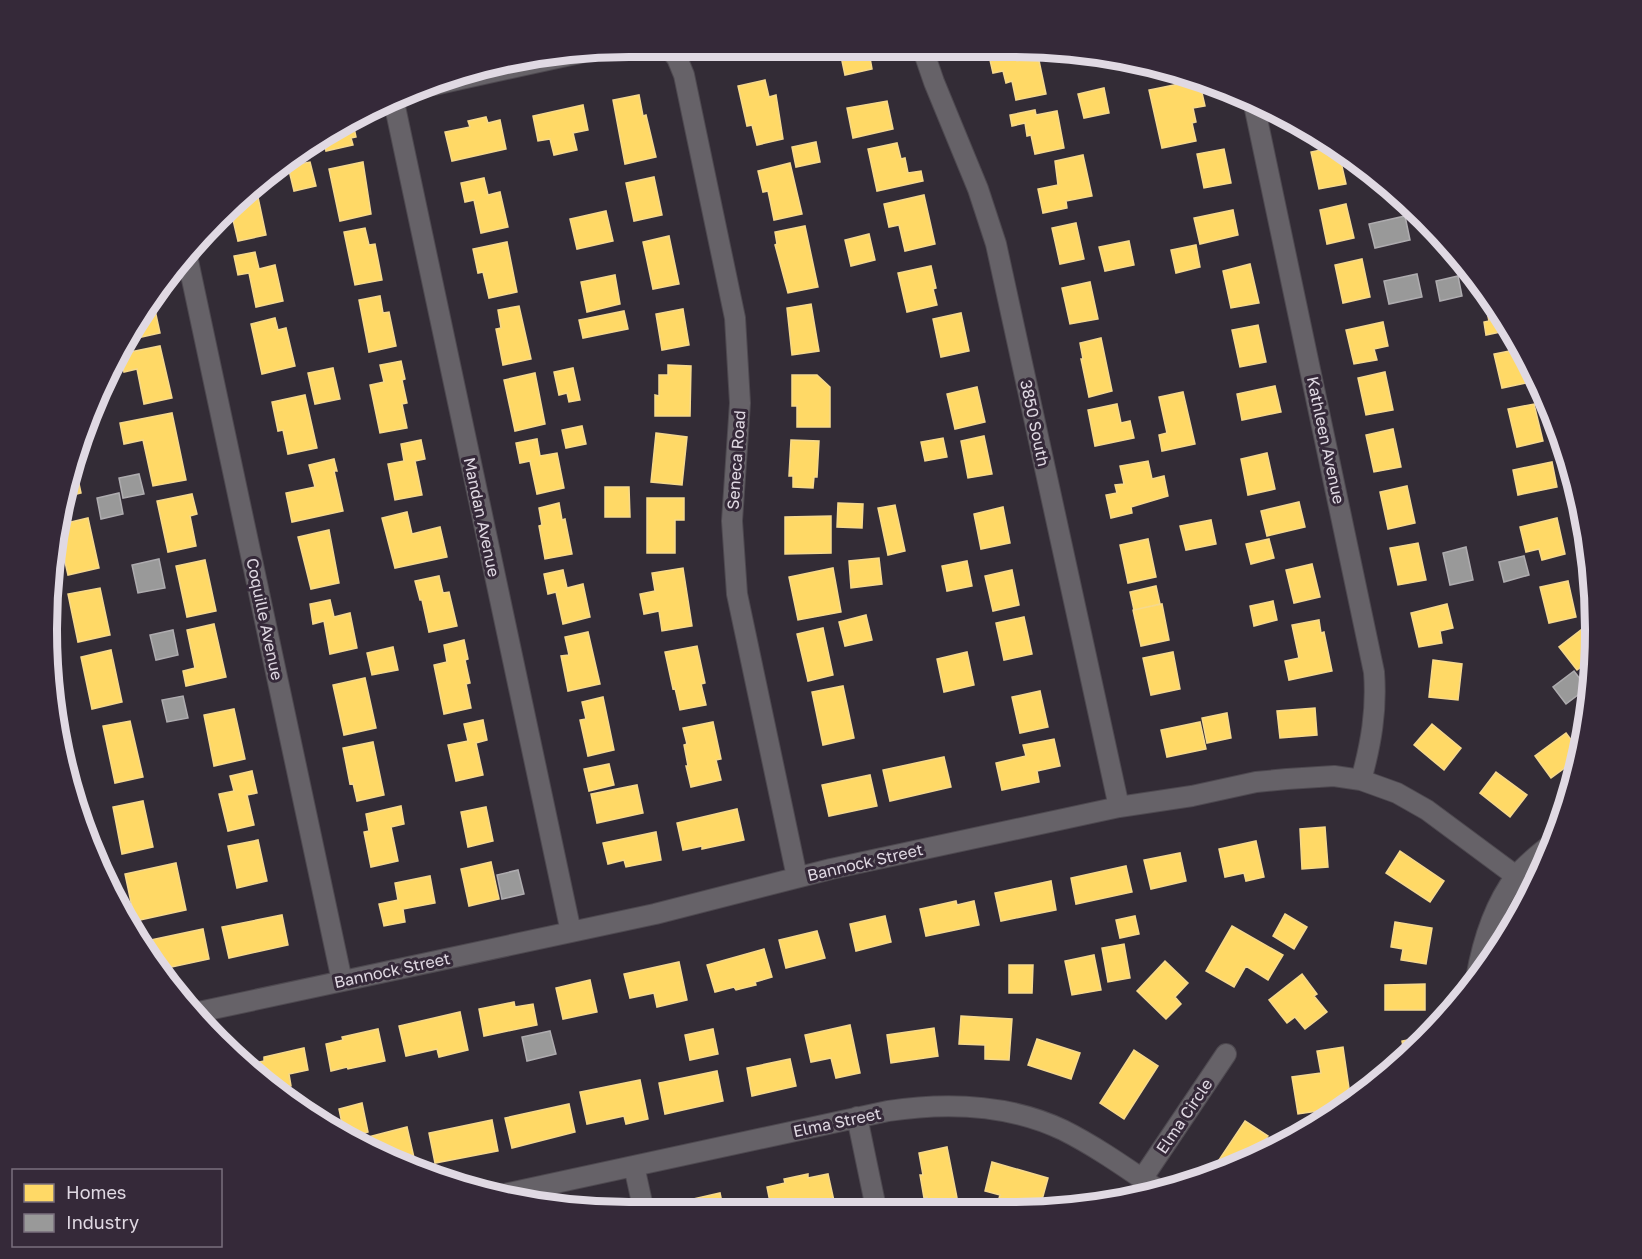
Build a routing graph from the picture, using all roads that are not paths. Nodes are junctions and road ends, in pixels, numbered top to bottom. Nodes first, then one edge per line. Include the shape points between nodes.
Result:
1 (676, 57) edge
2 (925, 57) edge
3 (395, 108) edge
4 (1255, 111) edge
5 (189, 264) edge
6 (1361, 780) junction
7 (1119, 807) junction
8 (1538, 857) edge
9 (1516, 876) junction
10 (797, 877) junction
11 (571, 932) junction
12 (1478, 963) edge
13 (342, 981) junction
14 (203, 1011) edge
15 (1226, 1054) dead end
16 (857, 1117) junction
17 (634, 1166) junction
18 (1142, 1179) junction
19 (1150, 1185) edge
20 (518, 1191) edge
21 (642, 1202) edge
22 (875, 1202) edge

1 - 10 street, Seneca Road via 684,75 735,318 740,403 732,496 734,568 741,618
2 - 7 street, 3850 South via 996,244
3 - 11 street, Mandan Avenue
4 - 6 street, Kathleen Avenue via 1374,672 1374,724
5 - 13 street, Coquille Avenue
6 - 7 street, Bannock Street via 1334,776 1256,782
6 - 9 street, Bannock Street via 1428,810
7 - 10 street, Bannock Street
8 - 9 street
9 - 12 street via 1493,918
10 - 11 street, Bannock Street
11 - 13 street, Bannock Street
13 - 14 street, Bannock Street
15 - 18 street, Elma Circle
16 - 17 street, Elma Street
16 - 18 street, Elma Street via 934,1106 1005,1111 1064,1131
16 - 22 street
17 - 20 street, Elma Street
17 - 21 street
18 - 19 street, Elma Street

